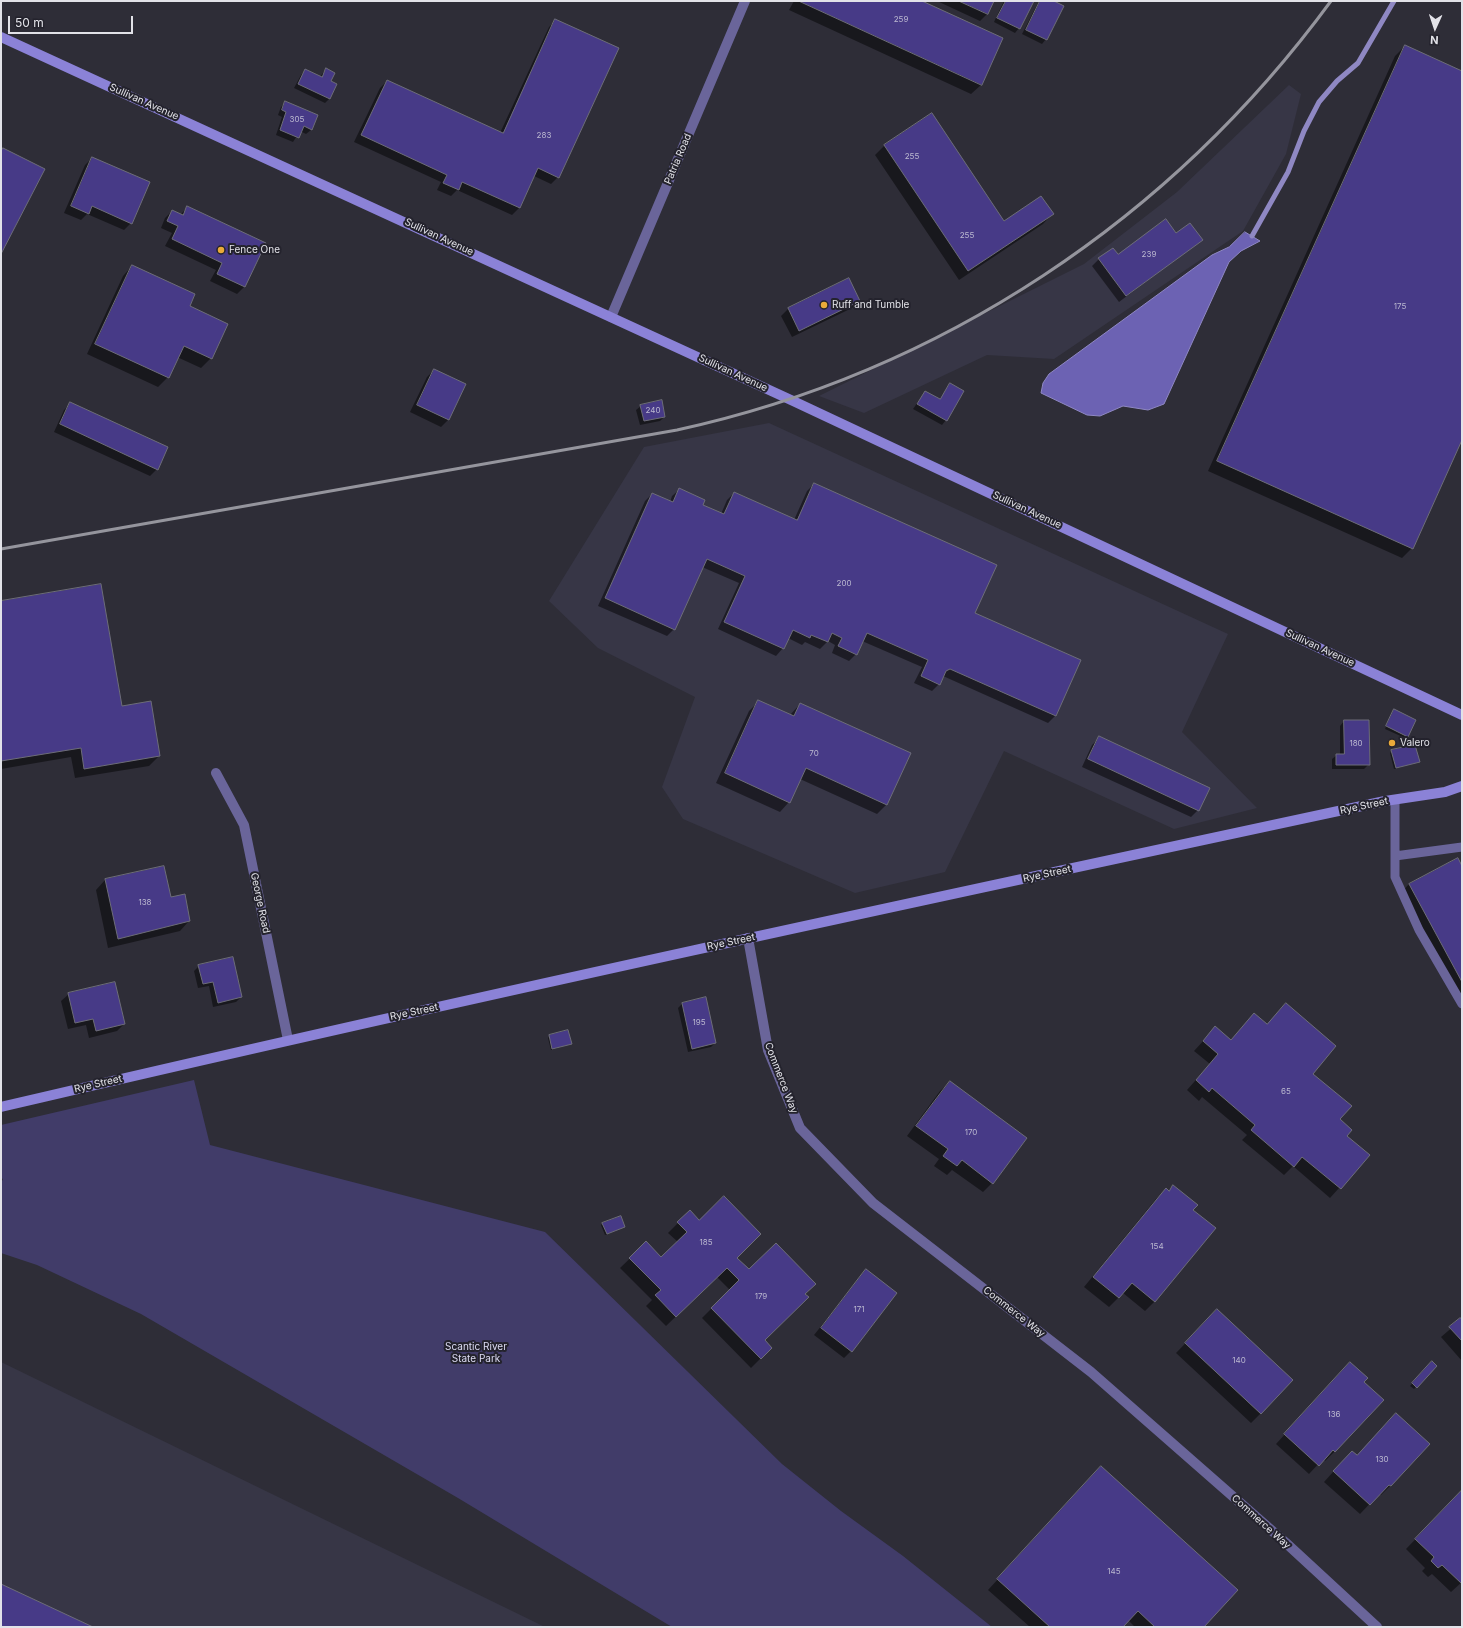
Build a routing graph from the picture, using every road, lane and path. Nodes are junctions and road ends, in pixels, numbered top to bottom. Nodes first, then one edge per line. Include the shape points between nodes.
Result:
1 (745, 1) edge
2 (1, 37) edge
3 (611, 316) junction
4 (1462, 715) edge
5 (216, 773) dead end
6 (1462, 786) edge
7 (1395, 800) junction
8 (1462, 847) edge
9 (1395, 856) junction
10 (748, 938) junction
11 (1462, 1004) edge
12 (288, 1040) junction
13 (1, 1107) edge
14 (1377, 1627) edge

1 - 3 street, Patria Road
2 - 3 main road, Sullivan Avenue
3 - 4 main road, Sullivan Avenue
5 - 12 street, George Road via 244,825
6 - 7 main road, Rye Street via 1445,792
7 - 9 lane
7 - 10 main road, Rye Street
8 - 9 lane
9 - 11 lane via 1395,877 1419,930
10 - 12 main road, Rye Street
10 - 14 street, Commerce Way via 768,1050 800,1128 873,1203 1091,1372 1286,1543
12 - 13 main road, Rye Street

